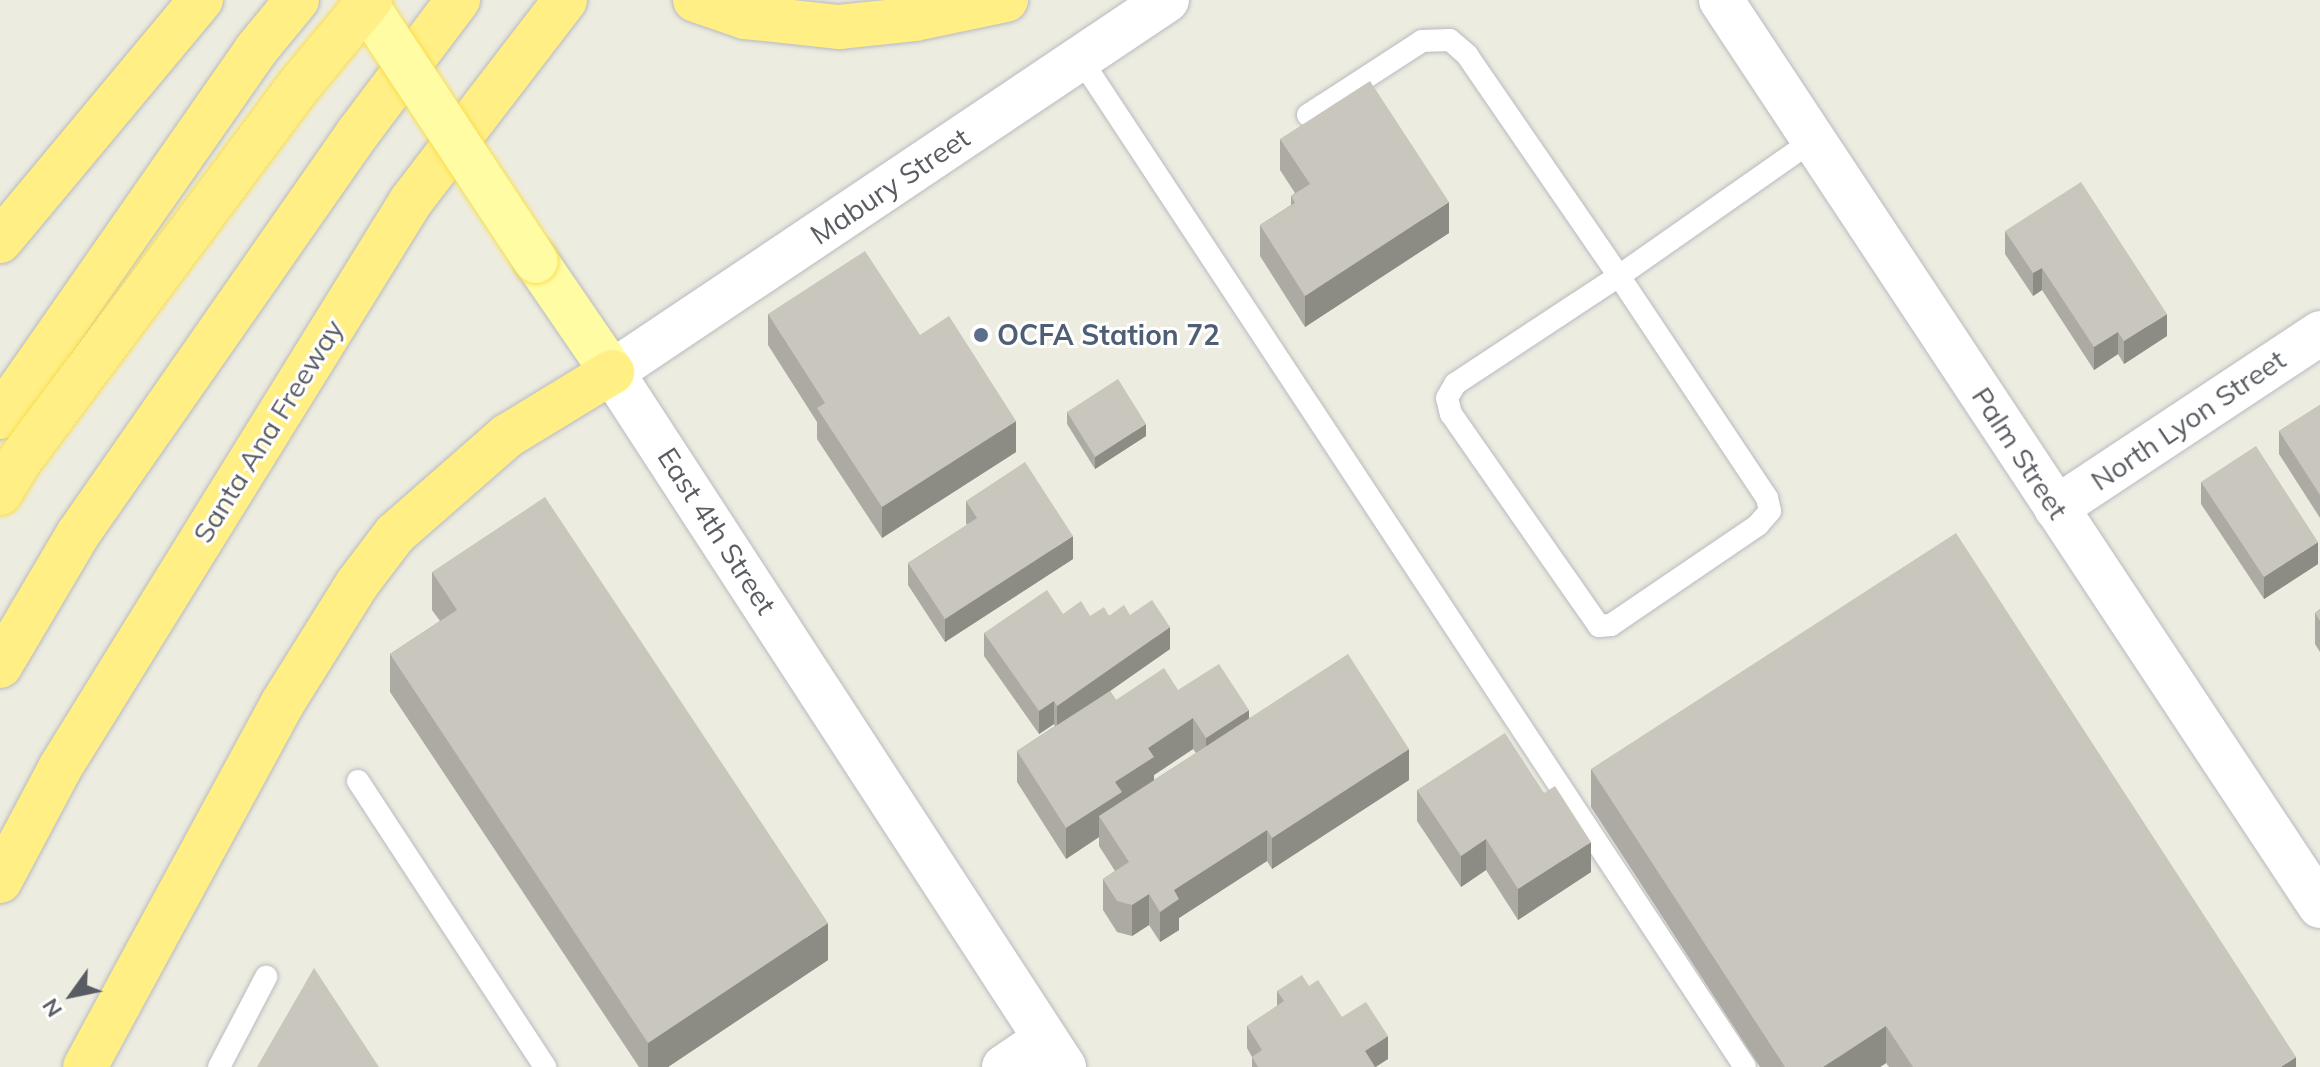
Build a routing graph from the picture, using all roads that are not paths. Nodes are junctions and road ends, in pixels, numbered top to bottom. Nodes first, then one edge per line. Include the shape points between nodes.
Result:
1 (201, 0) edge
2 (297, 0) edge
3 (363, 0) edge
4 (370, 0) edge
5 (458, 0) edge
6 (565, 0) edge
7 (695, 0) edge
8 (1006, 0) edge
9 (1167, 0) edge
10 (1721, 0) edge
11 (1080, 58) junction
12 (1308, 115) dead end
13 (1813, 140) junction
14 (0, 241) edge
15 (1619, 276) junction
16 (2320, 333) edge
17 (612, 372) junction
18 (0, 417) edge
19 (0, 493) edge
20 (2056, 508) junction
21 (0, 666) edge
22 (358, 781) dead end
23 (0, 881) edge
24 (2320, 906) edge
25 (266, 977) dead end
26 (1055, 1053) edge
27 (85, 1067) edge
28 (219, 1067) edge
29 (545, 1067) edge
30 (1004, 1067) edge
31 (1745, 1067) edge

1 - 14 highway
2 - 18 highway via 255,51
3 - 17 main road, East 4th Street, bridge
4 - 19 highway, bridge via 302,82
5 - 21 highway via 357,134 78,534
6 - 23 highway, Santa Ana Freeway via 411,201 60,768
7 - 8 highway via 745,17 839,27 915,19
9 - 11 street, Mabury Street
10 - 13 street, Palm Street
11 - 17 street, Mabury Street
11 - 31 lane
12 - 15 lane via 1422,41 1450,40 1467,55
13 - 15 lane
13 - 20 street, Palm Street
15 - 15 lane via 1455,384 1447,398 1451,414 1599,626 1611,625 1758,525 1770,511 1767,498
16 - 20 street, North Lyon Street
17 - 26 street, East 4th Street
17 - 27 highway via 507,436 395,534 357,584 282,704
20 - 24 street, Palm Street
22 - 29 lane
25 - 28 lane
26 - 30 street

